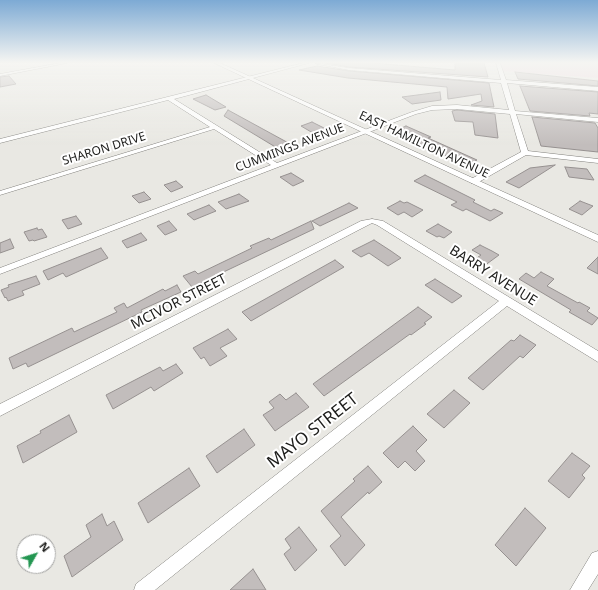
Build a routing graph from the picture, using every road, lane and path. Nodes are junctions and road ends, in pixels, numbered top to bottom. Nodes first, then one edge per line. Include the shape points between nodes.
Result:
1 (199, 91) edge
2 (276, 91) edge
3 (507, 91) edge
4 (170, 98) junction
5 (513, 112) junction
6 (598, 120) edge
7 (215, 127) junction
8 (366, 132) junction
9 (0, 141) edge
10 (524, 153) junction
11 (598, 161) edge
12 (276, 166) junction
13 (474, 181) junction
14 (0, 193) edge
15 (372, 221) joint
16 (598, 239) edge
17 (0, 271) edge
18 (506, 301) junction
19 (598, 357) edge
20 (0, 410) edge
21 (598, 559) edge
22 (142, 590) edge
23 (578, 590) edge

1 - 4 street
2 - 8 street, EAST HAMILTON AVENUE
3 - 5 street
4 - 7 street
4 - 9 street
5 - 6 street, CUMMINGS AVENUE
5 - 8 street, CUMMINGS AVENUE via 457,107 432,108
5 - 10 street
7 - 12 street
7 - 14 street, SHARON DRIVE
8 - 12 street, CUMMINGS AVENUE
8 - 13 street, EAST HAMILTON AVENUE
10 - 11 street
10 - 13 street
12 - 17 street, CUMMINGS AVENUE
13 - 16 street, EAST HAMILTON AVENUE
15 - 18 street, BARRY AVENUE via 380,223
15 - 20 street, MCIVOR STREET
18 - 19 street, BARRY AVENUE
18 - 22 street, MAYO STREET
21 - 23 street

